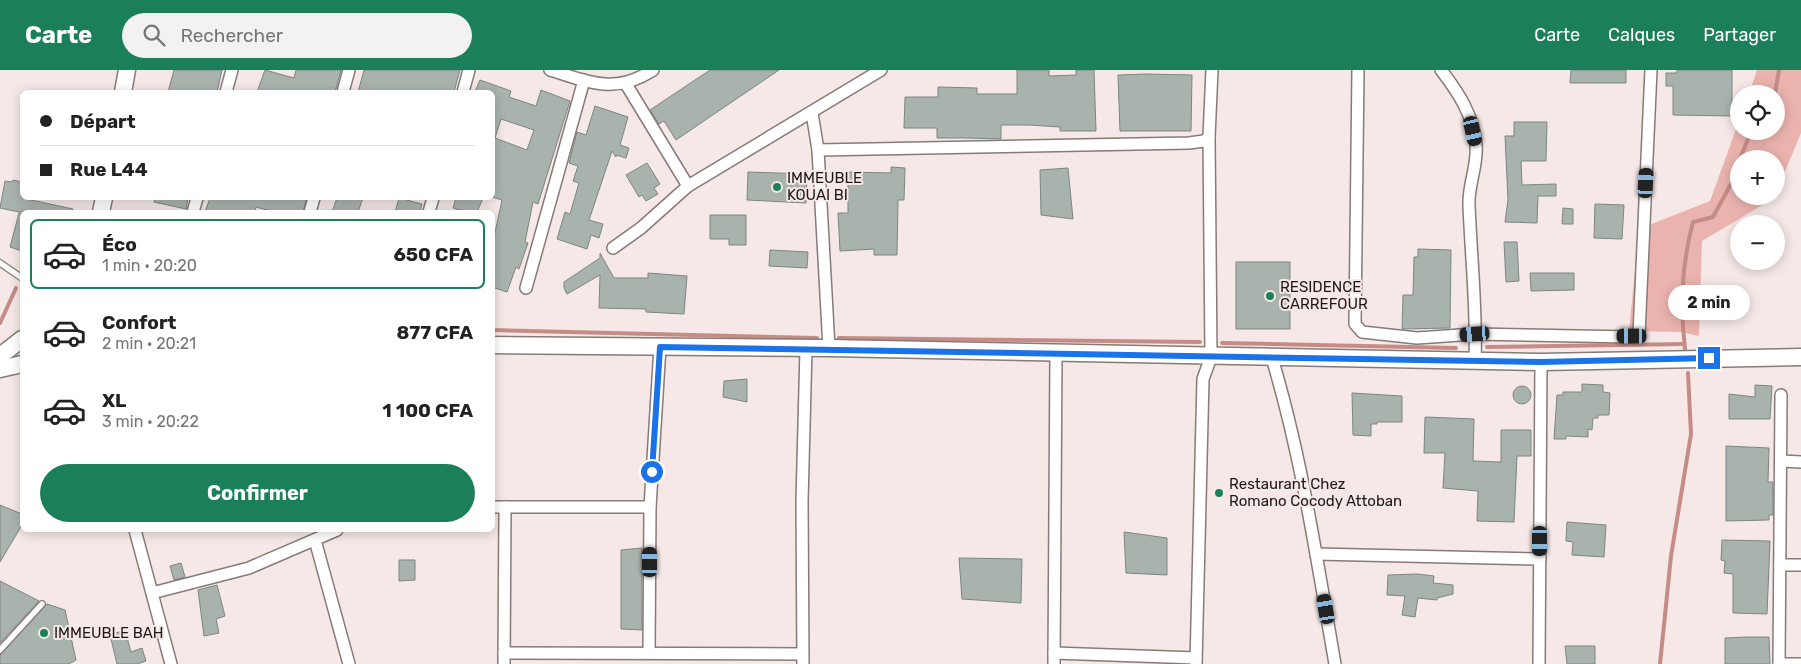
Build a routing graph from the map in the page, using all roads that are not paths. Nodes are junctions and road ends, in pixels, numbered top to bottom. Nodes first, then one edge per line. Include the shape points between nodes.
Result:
1 (127, 70) edge
2 (232, 70) edge
3 (350, 70) edge
4 (469, 70) edge
5 (550, 70) edge
6 (653, 70) edge
7 (881, 70) edge
8 (1212, 70) edge
9 (1358, 70) edge
10 (1441, 70) edge
11 (1652, 70) edge
12 (584, 80) junction
13 (626, 84) junction
14 (123, 90) edge
15 (227, 90) edge
16 (344, 90) edge
17 (463, 90) edge
18 (812, 113) junction
19 (1209, 137) junction
20 (818, 150) junction
21 (688, 186) junction
22 (613, 248) dead end
23 (0, 263) edge
24 (20, 277) edge
25 (526, 288) dead end
26 (1475, 334) junction
27 (20, 341) edge
28 (495, 345) edge
29 (660, 347) junction
30 (828, 348) junction
31 (806, 349) junction
32 (1056, 352) junction
33 (0, 356) edge
34 (1211, 357) junction
35 (1801, 357) edge
36 (1272, 358) junction
37 (1475, 361) junction
38 (1541, 362) junction
39 (20, 365) edge
40 (0, 370) edge
41 (1781, 395) dead end
42 (1782, 461) junction
43 (1801, 462) edge
44 (495, 507) edge
45 (505, 507) junction
46 (650, 507) junction
47 (136, 532) edge
48 (333, 532) edge
49 (315, 540) junction
50 (1316, 554) junction
51 (1540, 559) junction
52 (1780, 565) junction
53 (1801, 565) edge
54 (152, 593) junction
55 (42, 604) dead end
56 (0, 650) edge
57 (649, 653) junction
58 (504, 658) edge
59 (802, 659) edge
60 (1054, 659) edge
61 (1196, 661) edge
62 (171, 664) edge
63 (348, 664) edge
64 (1335, 664) edge
65 (1539, 664) edge
66 (1779, 664) edge
67 (1801, 664) edge

1 - 14 street
2 - 15 street
3 - 16 street
4 - 17 street
5 - 12 street
6 - 13 street
7 - 18 street
8 - 19 street
9 - 26 street via 1356,328 1362,332 1417,338
10 - 26 street via 1461,96 1476,145 1469,203
11 - 26 street via 1639,334
12 - 13 street via 611,86
12 - 25 street
13 - 21 street
18 - 20 street
18 - 21 street
19 - 20 street via 1189,143
19 - 34 street
20 - 30 street
21 - 22 street via 646,224
23 - 24 lane
26 - 37 street
27 - 33 street
28 - 29 street
29 - 31 street
29 - 46 street
30 - 31 street
30 - 32 street
31 - 59 street
32 - 34 street
32 - 60 street
34 - 36 street
34 - 61 street via 1202,379
35 - 38 street
36 - 37 street
36 - 50 street via 1288,411
37 - 38 street
38 - 51 street
39 - 40 street
41 - 42 street
42 - 43 street
42 - 52 street
44 - 45 street
45 - 46 street
45 - 58 street
46 - 57 street
47 - 54 street
48 - 49 street
49 - 54 street via 250,568
49 - 63 street
50 - 51 street
50 - 64 street
51 - 65 street
52 - 53 street
52 - 66 street
54 - 62 street
55 - 56 lane
57 - 58 street
57 - 59 street
60 - 61 street
66 - 67 street

